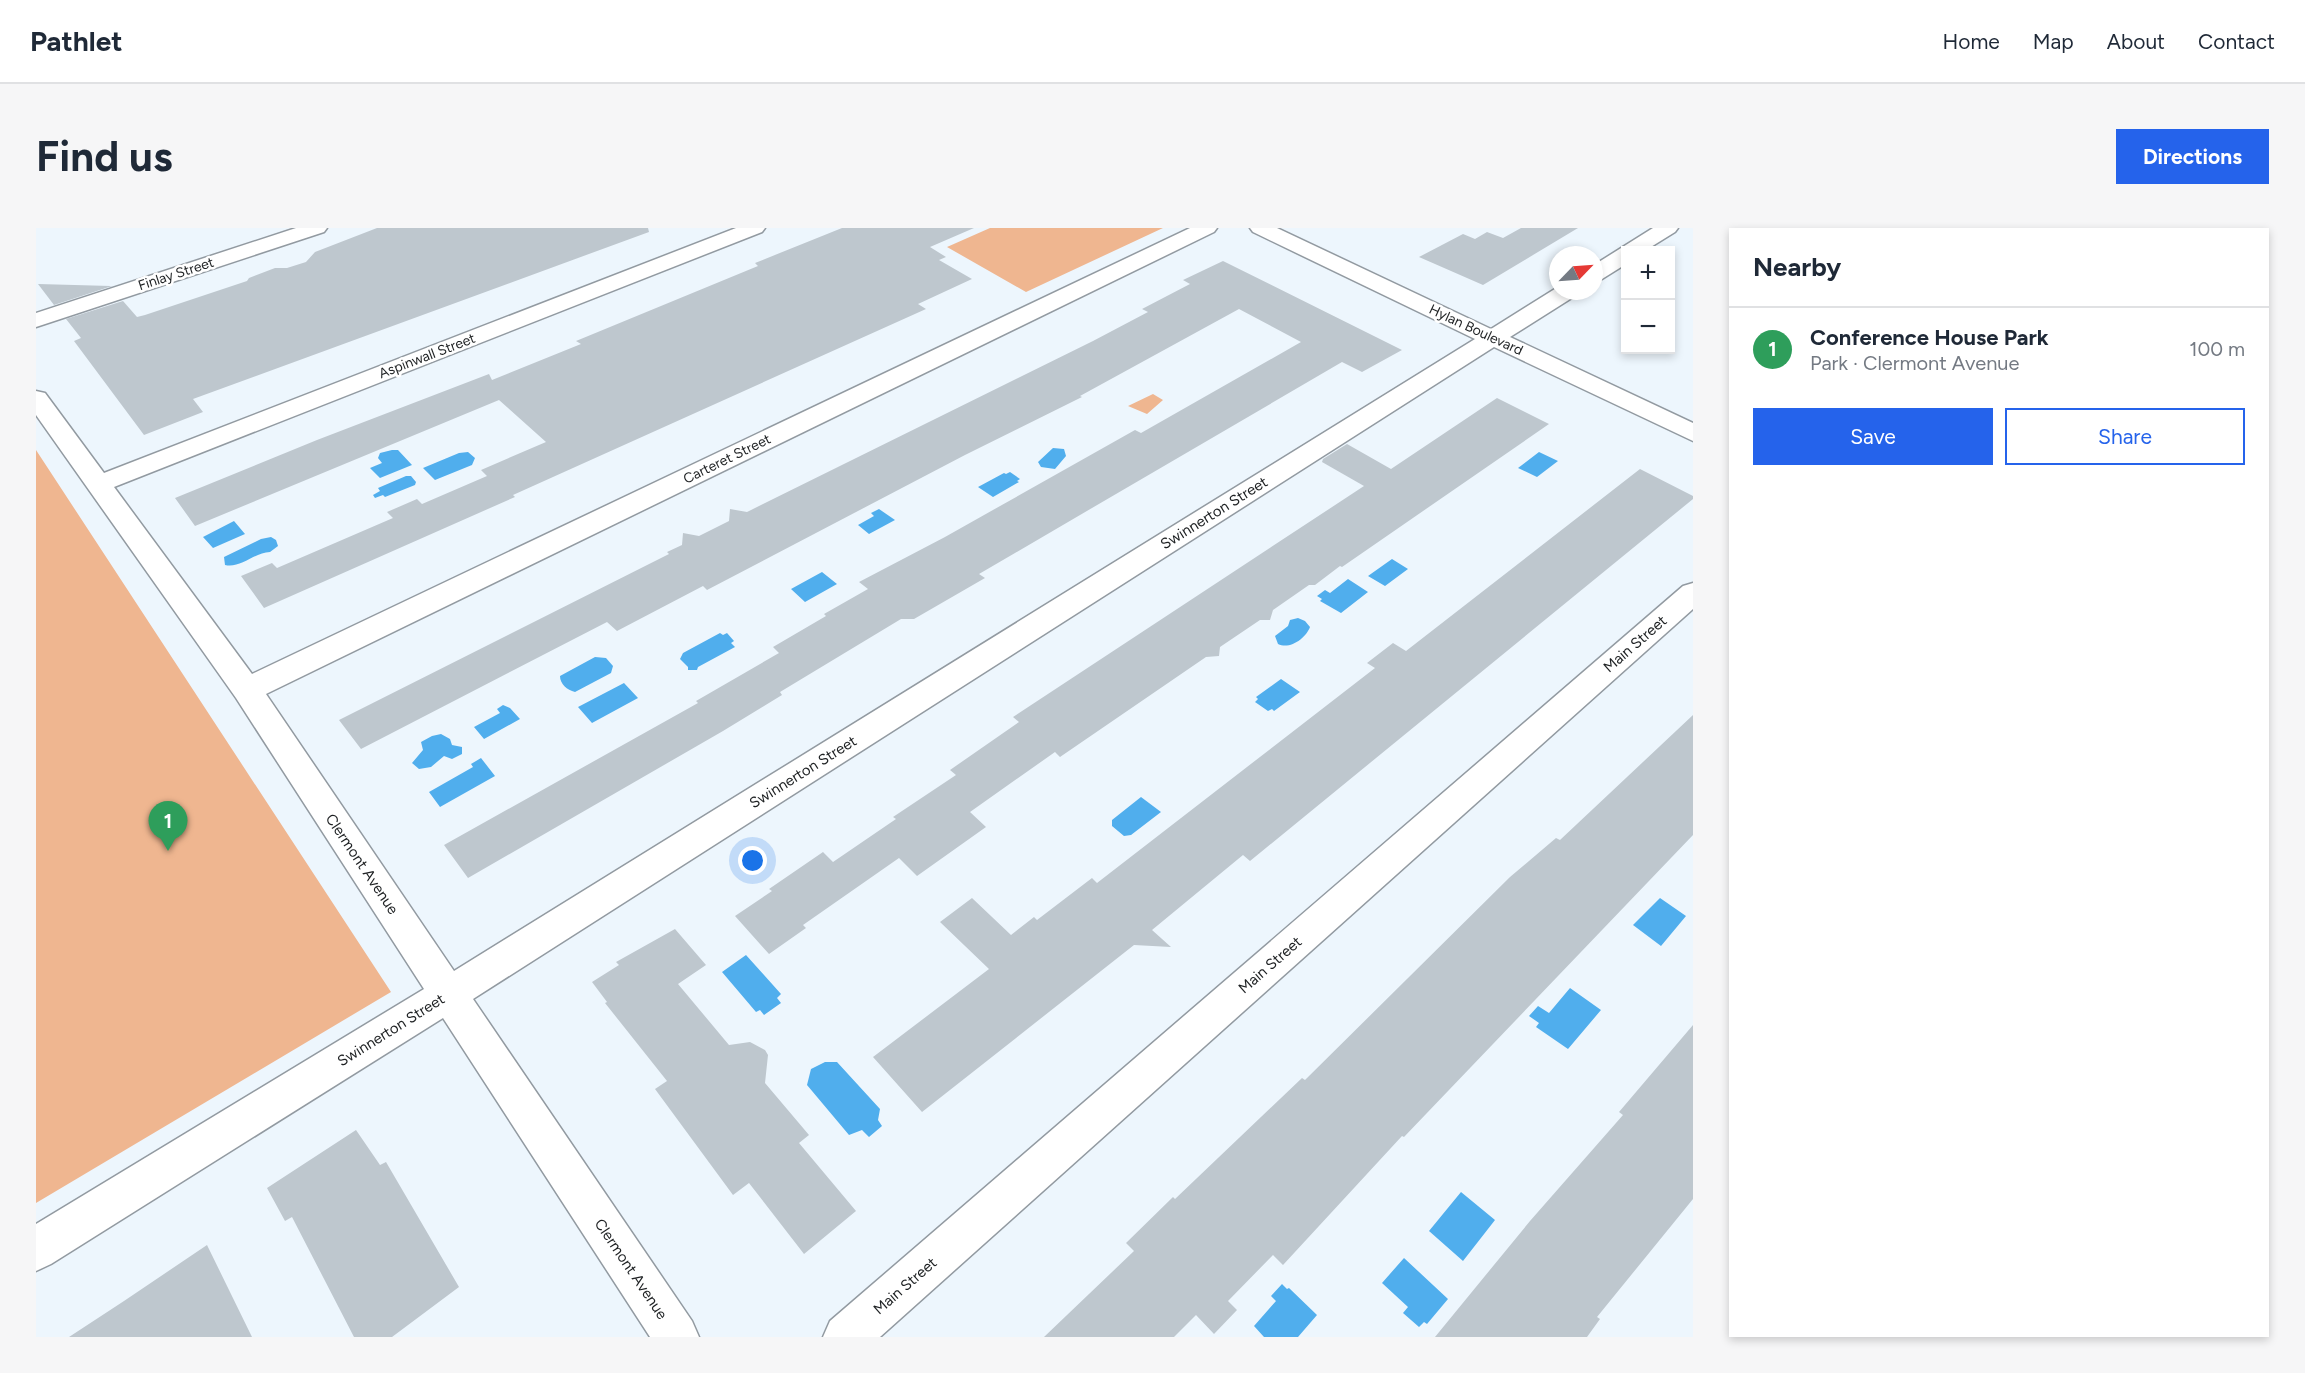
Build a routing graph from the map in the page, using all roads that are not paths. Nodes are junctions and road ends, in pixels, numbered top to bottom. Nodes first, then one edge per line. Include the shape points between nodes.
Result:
1 (317, 228) edge
2 (755, 228) edge
3 (1207, 228) edge
4 (1260, 228) edge
5 (1668, 228) edge
6 (1639, 246) edge
7 (1621, 258) edge
8 (1603, 269) edge
9 (1553, 300) edge
10 (36, 320) edge
11 (1493, 338) junction
12 (36, 398) edge
13 (1693, 433) edge
14 (99, 484) junction
15 (1693, 593) edge
16 (248, 690) junction
17 (449, 994) junction
18 (36, 1250) edge
19 (676, 1337) edge
20 (846, 1337) edge

1 - 10 street, Finlay Street
2 - 14 street, Aspinwall Street
3 - 16 street, Carteret Street
4 - 11 street, Hylan Boulevard
5 - 6 street
7 - 8 street
9 - 11 street, Swinnerton Street
11 - 13 street, Hylan Boulevard
11 - 17 street, Swinnerton Street
12 - 14 street, Clermont Avenue
14 - 16 street, Clermont Avenue
15 - 20 street, Main Street
16 - 17 street, Clermont Avenue
17 - 18 street, Swinnerton Street
17 - 19 street, Clermont Avenue

